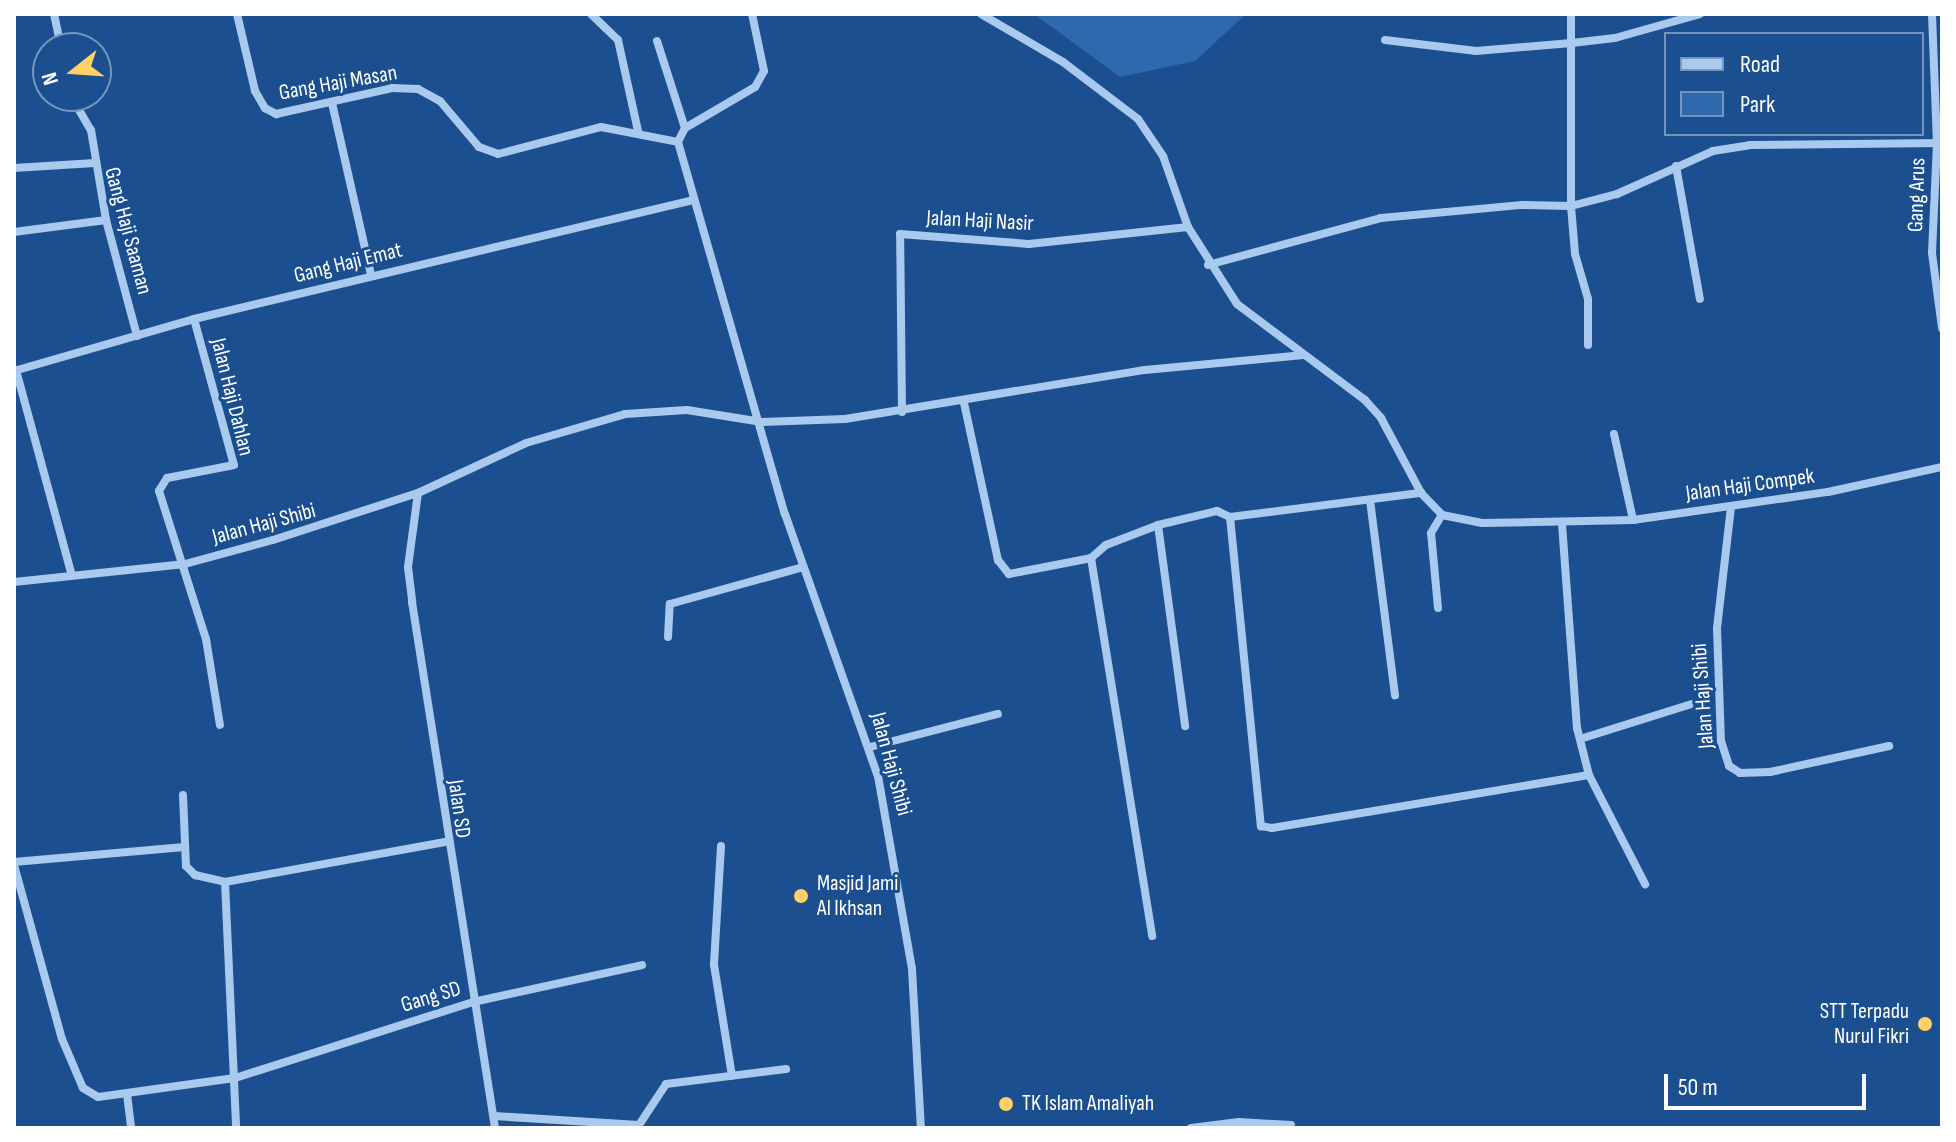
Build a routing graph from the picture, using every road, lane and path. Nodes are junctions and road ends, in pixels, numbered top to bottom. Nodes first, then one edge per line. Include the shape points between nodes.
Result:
1 (237, 14) edge
2 (591, 14) edge
3 (752, 14) edge
4 (981, 14) edge
5 (1571, 14) edge
6 (1700, 14) edge
7 (1932, 14) edge
8 (1385, 40) dead end
9 (657, 41) dead end
10 (1572, 43) junction
11 (332, 103) junction
12 (80, 112) edge
13 (685, 128) junction
14 (638, 131) junction
15 (678, 142) junction
16 (1940, 143) edge
17 (95, 163) junction
18 (1676, 166) junction
19 (14, 168) edge
20 (693, 200) junction
21 (1571, 206) junction
22 (106, 220) junction
23 (1188, 227) junction
24 (14, 232) edge
25 (1208, 265) junction
26 (371, 275) junction
27 (1700, 299) dead end
28 (194, 319) junction
29 (1942, 328) edge
30 (137, 336) junction
31 (1588, 345) dead end
32 (1303, 355) junction
33 (15, 371) edge
34 (964, 403) junction
35 (902, 412) junction
36 (762, 422) junction
37 (1614, 434) dead end
38 (1942, 467) edge
39 (418, 493) junction
40 (1421, 493) junction
41 (1370, 500) junction
42 (1731, 507) junction
43 (1442, 515) junction
44 (1230, 517) junction
45 (1633, 520) junction
46 (1562, 524) junction
47 (1158, 525) junction
48 (1091, 558) junction
49 (185, 564) junction
50 (803, 567) junction
51 (71, 573) junction
52 (14, 582) edge
53 (1438, 608) dead end
54 (668, 637) dead end
55 (1395, 695) dead end
56 (1692, 704) dead end
57 (998, 714) dead end
58 (220, 725) dead end
59 (1185, 726) dead end
60 (1580, 739) junction
61 (1889, 746) dead end
62 (870, 747) junction
63 (1589, 775) junction
64 (183, 795) dead end
65 (446, 842) junction
66 (721, 846) dead end
67 (184, 847) junction
68 (14, 864) edge
69 (225, 882) junction
70 (1645, 884) dead end
71 (1152, 936) dead end
72 (642, 965) dead end
73 (473, 1002) junction
74 (786, 1069) dead end
75 (732, 1076) junction
76 (235, 1078) junction
77 (127, 1094) junction
78 (494, 1116) junction
79 (1291, 1125) dead end
80 (131, 1128) edge
81 (236, 1128) edge
82 (495, 1128) edge
83 (921, 1128) edge
84 (1191, 1128) edge

1 - 11 street, Gang Haji Masan via 265,108 276,114
2 - 14 street via 618,40
3 - 13 street via 764,57 759,79
4 - 23 street via 1063,62 1138,119 1163,156
5 - 10 street
6 - 10 street via 1641,33
7 - 16 street, Gang Arus
8 - 10 street via 1476,51
9 - 13 street
10 - 21 street
11 - 14 street, Gang Haji Masan via 392,88 418,89 440,101 479,147 498,154 601,127
11 - 26 street
12 - 17 street via 91,130
13 - 15 street
14 - 15 street, Gang Haji Masan
15 - 20 street, Jalan Haji Shibi
16 - 18 street via 1750,145
16 - 29 street, Gang Arus via 1932,253
17 - 19 street, Gang Haji Saaman
17 - 22 street, Gang Haji Saaman
18 - 21 street via 1617,194
18 - 27 street
20 - 26 street, Gang Haji Emat
20 - 36 street, Jalan Haji Shibi
21 - 25 street via 1491,207 1381,218
21 - 31 street via 1575,254 1588,299
22 - 24 street
22 - 30 street, Gang Haji Saaman
23 - 25 street
23 - 35 street, Jalan Haji Nasir via 1029,244 900,234
25 - 32 street via 1237,304
26 - 28 street, Gang Haji Emat
28 - 30 street, Gang Haji Emat
28 - 49 street, Jalan Haji Dahlan via 235,462 229,470 161,482 159,491
30 - 33 street, Gang Haji Emat
32 - 34 street, Jalan Haji Shibi via 1145,370
32 - 40 street via 1381,418
33 - 51 street
34 - 35 street, Jalan Haji Shibi
34 - 48 street via 1004,572 1015,575
35 - 36 street, Jalan Haji Shibi
36 - 39 street, Jalan Haji Shibi via 687,410 625,414 526,443
36 - 50 street, Jalan Haji Shibi
37 - 45 street
38 - 42 street, Jalan Haji Compek
39 - 49 street, Jalan Haji Shibi via 341,521
39 - 65 street, Jalan SD via 408,567
40 - 41 street
40 - 43 street
41 - 44 street
41 - 55 street
42 - 45 street, Jalan Haji Compek
42 - 61 street, Jalan Haji Shibi via 1717,628 1721,741 1729,766 1740,773 1770,772
43 - 46 street, Jalan Haji Compek via 1482,523
43 - 53 street via 1431,533
44 - 47 street via 1217,511
44 - 63 street via 1261,826
45 - 46 street, Jalan Haji Compek
46 - 60 street via 1566,625
47 - 48 street via 1106,545
47 - 59 street
48 - 71 street
49 - 51 street, Jalan Haji Shibi
49 - 58 street via 206,639
50 - 54 street via 670,604
50 - 62 street, Jalan Haji Shibi
51 - 52 street, Jalan Haji Shibi
56 - 60 street, Jalan Haji Shibi
57 - 62 street
60 - 63 street
62 - 83 street, Jalan Haji Shibi via 912,969
63 - 70 street
64 - 67 street
65 - 69 street
65 - 73 street, Jalan SD
66 - 75 street via 714,965
67 - 68 street, Gang SD
67 - 69 street via 186,866 195,875
68 - 77 street, Gang SD via 47,994 83,1088 98,1097
69 - 76 street
72 - 73 street, Gang SD
73 - 76 street, Gang SD
73 - 78 street, Jalan SD
74 - 75 street
75 - 78 street via 666,1084 639,1125
76 - 77 street, Gang SD
76 - 81 street
77 - 80 street
78 - 82 street, Jalan SD
79 - 84 street via 1239,1122

